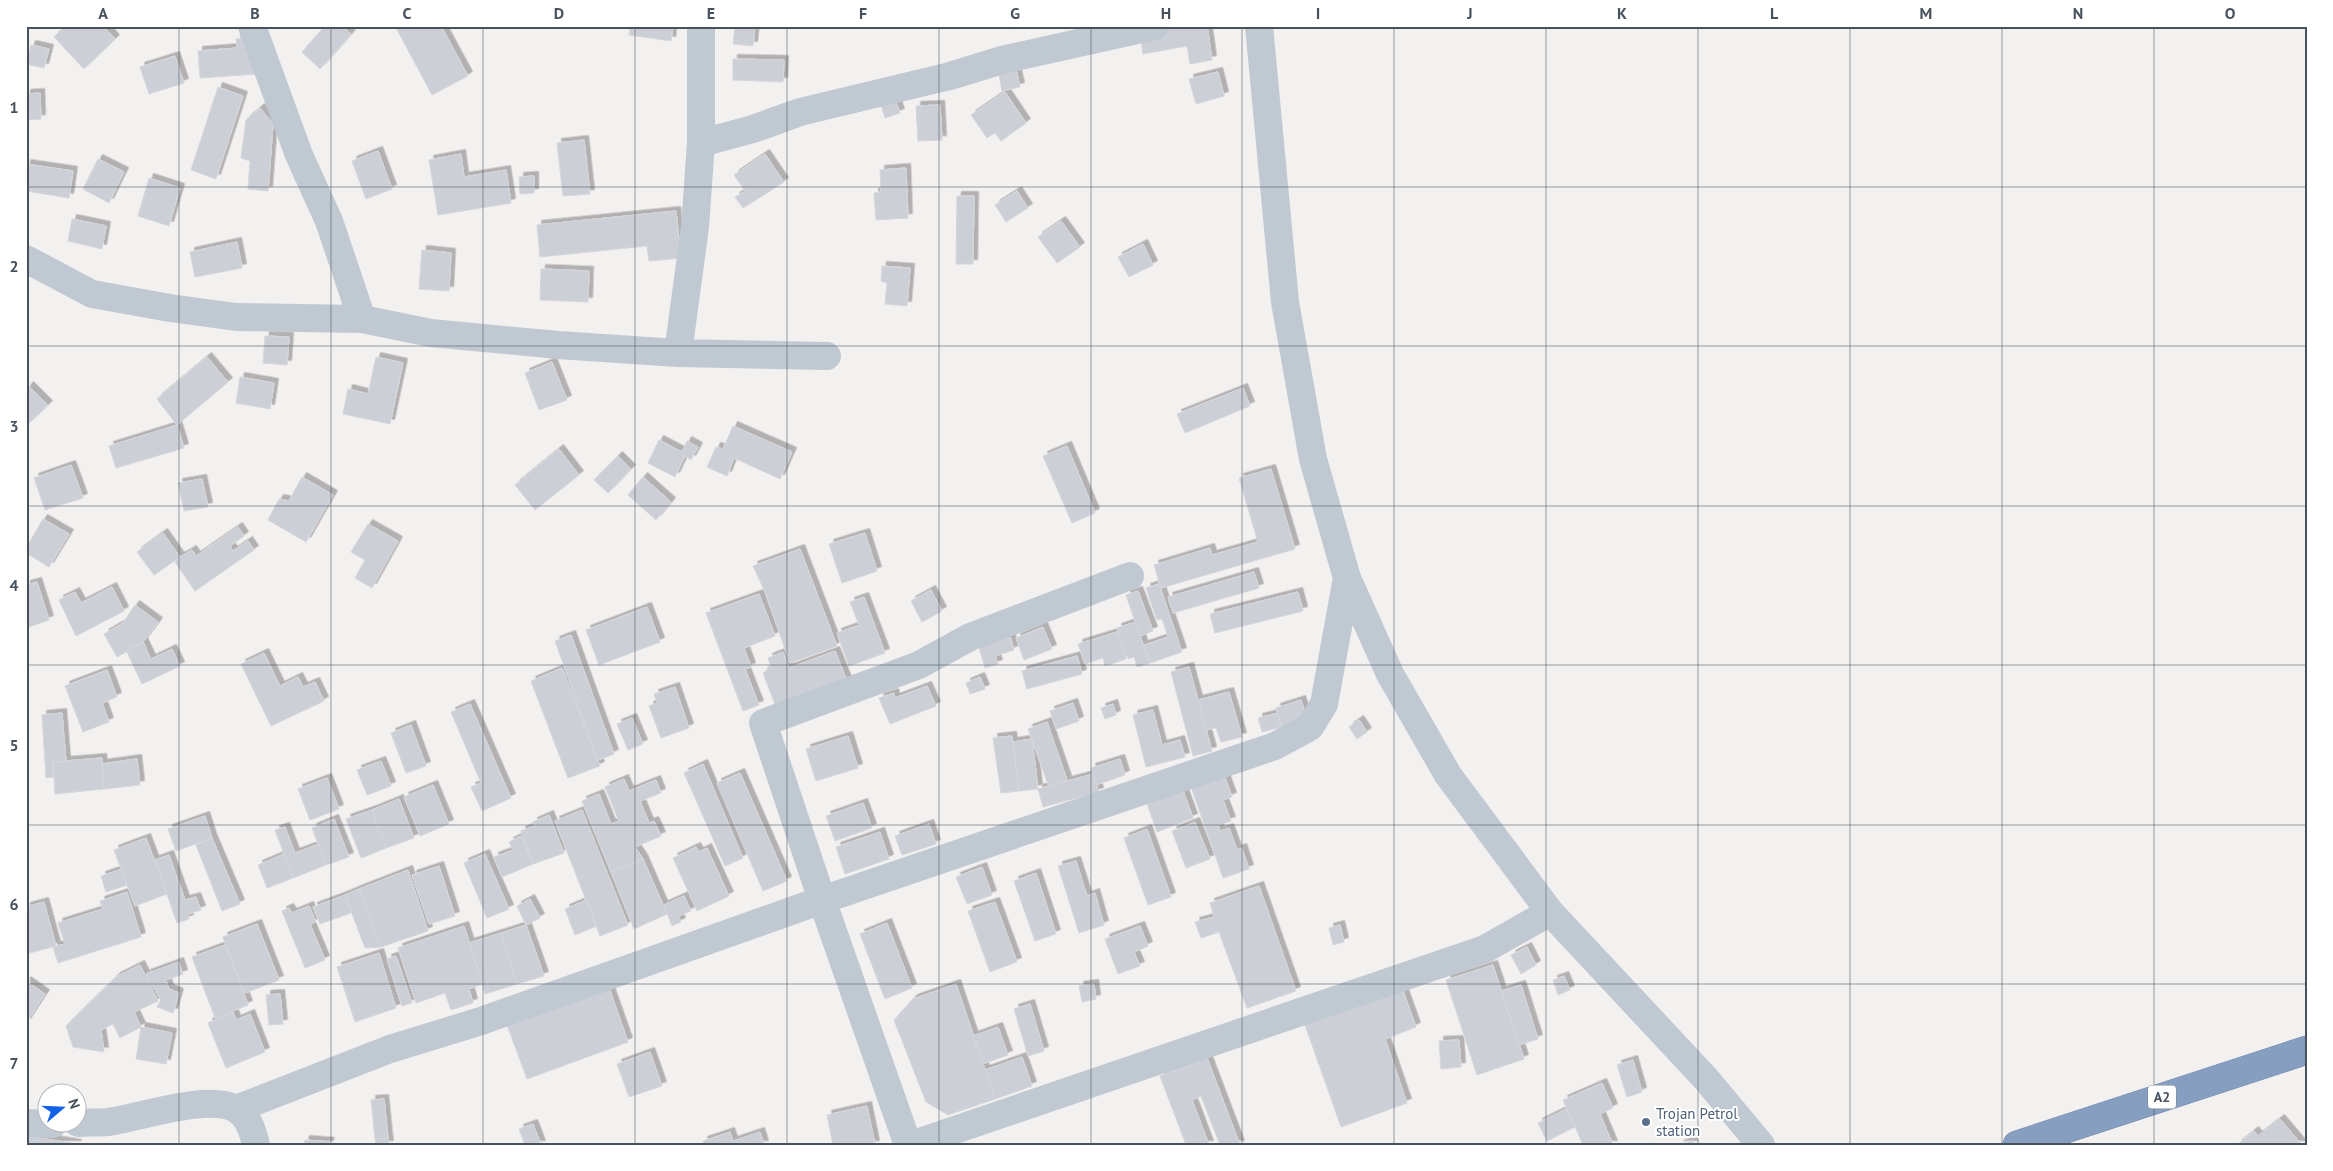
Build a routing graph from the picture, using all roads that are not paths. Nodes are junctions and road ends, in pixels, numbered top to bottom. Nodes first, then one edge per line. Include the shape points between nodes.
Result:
1 (252, 26) edge
2 (701, 26) edge
3 (1155, 26) edge
4 (1259, 26) edge
5 (701, 143) junction
6 (26, 259) edge
7 (362, 319) junction
8 (678, 353) junction
9 (827, 356) dead end
10 (1130, 576) dead end
11 (1347, 578) junction
12 (822, 900) junction
13 (1550, 912) junction
14 (2307, 1050) edge
15 (236, 1109) junction
16 (88, 1123) edge
17 (256, 1145) edge
18 (910, 1145) edge
19 (1761, 1145) edge
20 (2017, 1145) edge

1 - 7 street via 299,155 329,222
2 - 5 street
3 - 5 street via 1002,60 950,76 800,112
4 - 11 street via 1285,302 1313,459
5 - 8 street via 695,227
6 - 7 street via 92,294 236,317
7 - 8 street via 431,333
8 - 9 street
10 - 12 street via 970,637 919,665 763,723
11 - 12 street via 1324,704 1310,727 1275,746
11 - 13 street via 1390,674 1448,775
12 - 15 street via 482,1021 390,1049
12 - 18 street
13 - 18 street via 1485,949
13 - 19 street via 1706,1079
14 - 20 highway, A2
15 - 16 street via 216,1104 183,1106 108,1122
15 - 17 street via 252,1126

